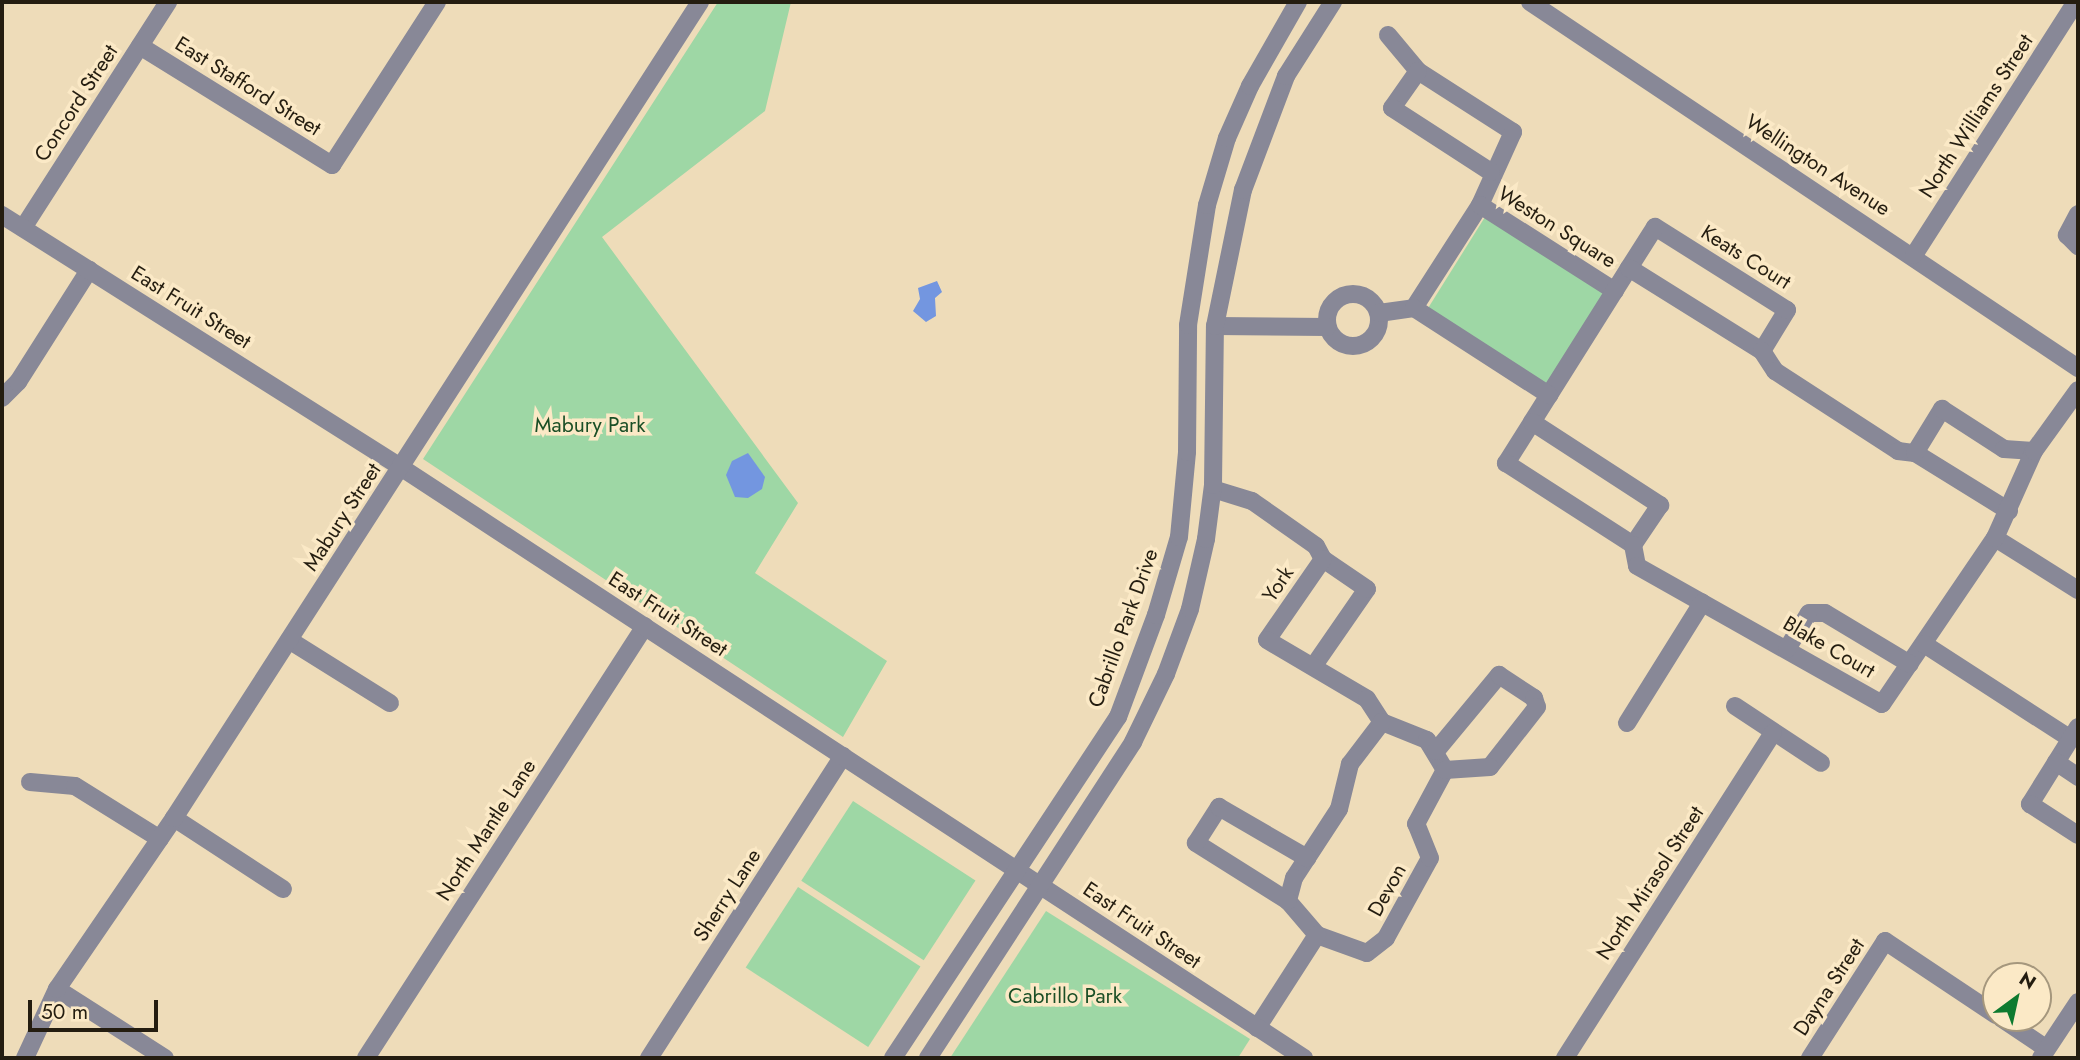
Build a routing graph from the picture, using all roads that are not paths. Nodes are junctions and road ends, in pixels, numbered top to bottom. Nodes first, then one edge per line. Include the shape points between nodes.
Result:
1 (169, 2) edge
2 (438, 2) edge
3 (700, 2) edge
4 (1298, 2) edge
5 (1332, 2) edge
6 (1531, 2) edge
7 (2076, 2) edge
8 (2072, 23) edge
9 (1388, 35) dead end
10 (140, 46) junction
11 (1418, 71) junction
12 (1491, 172) junction
13 (1479, 205) junction
14 (2078, 214) edge
15 (2, 215) edge
16 (23, 228) junction
17 (2078, 246) edge
18 (1914, 255) junction
19 (1629, 268) junction
20 (89, 270) junction
21 (1615, 290) junction
22 (1413, 308) junction
23 (1378, 313) junction
24 (1215, 326) junction
25 (1328, 327) junction
26 (1762, 351) junction
27 (2078, 368) edge
28 (2078, 390) edge
29 (1549, 394) junction
30 (2, 398) edge
31 (1532, 422) junction
32 (2034, 451) junction
33 (1915, 453) junction
34 (402, 468) junction
35 (1213, 489) junction
36 (2009, 511) junction
37 (1995, 538) junction
38 (1633, 545) junction
39 (1323, 559) junction
40 (2078, 590) edge
41 (1702, 603) junction
42 (645, 626) junction
43 (289, 640) junction
44 (1924, 644) junction
45 (1787, 649) junction
46 (1315, 664) junction
47 (1910, 664) junction
48 (390, 703) dead end
49 (1735, 706) dead end
50 (1382, 722) junction
51 (1628, 723) dead end
52 (1773, 733) junction
53 (2075, 733) edge
54 (1436, 751) junction
55 (843, 756) junction
56 (2056, 762) junction
57 (1821, 763) dead end
58 (1445, 770) junction
59 (2078, 777) edge
60 (30, 782) dead end
61 (174, 818) junction
62 (2078, 835) edge
63 (160, 839) junction
64 (1307, 858) junction
65 (1016, 870) junction
66 (1039, 884) junction
67 (284, 889) dead end
68 (1288, 901) junction
69 (1317, 934) junction
70 (57, 989) junction
71 (2078, 1002) edge
72 (1982, 1006) edge
73 (1257, 1028) junction
74 (2018, 1032) edge
75 (2044, 1053) edge
76 (24, 1058) edge
77 (165, 1058) edge
78 (366, 1058) edge
79 (649, 1058) edge
80 (893, 1058) edge
81 (928, 1058) edge
82 (1304, 1058) edge
83 (1565, 1058) edge
84 (1810, 1058) edge

1 - 10 street, Concord Street
2 - 10 street, East Stafford Street via 332,165
3 - 34 street, Mabury Street
4 - 65 street, Cabrillo Park Drive via 1250,86 1227,138 1207,205 1188,325 1187,452 1179,537 1156,615 1118,717
5 - 24 street via 1286,76 1261,132 1243,190
6 - 18 street, Wellington Avenue
7 - 8 street, North Williams Street
8 - 18 street, North Williams Street
9 - 11 street
10 - 16 street, Concord Street
11 - 12 street via 1513,132
11 - 12 street via 1392,108
12 - 13 street
13 - 21 street, Weston Square
13 - 22 street, Weston Square
14 - 17 street via 2067,235
15 - 16 street, East Fruit Street
16 - 20 street, East Fruit Street
18 - 27 street, Wellington Avenue
19 - 21 street, Keats Court
19 - 26 street
19 - 26 street, Keats Court via 1655,227 1721,268 1787,310
20 - 30 street via 18,382
20 - 34 street, East Fruit Street
21 - 29 street, Weston Square
22 - 23 street
22 - 29 street
23 - 25 street via 1368,298 1342,297 1329,309
23 - 25 street via 1378,329 1360,346 1344,345
24 - 25 street
24 - 35 street
26 - 33 street via 1775,370 1898,451
28 - 32 street, Blake Court
29 - 31 street, Weston Square
31 - 38 street, Weston Square via 1506,463
31 - 38 street via 1660,505
32 - 33 street via 2004,449 1942,409
32 - 36 street, Blake Court
33 - 36 street
34 - 42 street, East Fruit Street
34 - 43 street, Mabury Street
35 - 39 street via 1252,501 1316,546
35 - 66 street via 1190,609 1166,674 1133,742
36 - 37 street, Blake Court
37 - 40 street
37 - 44 street, Blake Court
38 - 41 street, Blake Court via 1637,566
39 - 46 street, York via 1367,589
39 - 46 street, York via 1267,640
41 - 45 street, Blake Court
41 - 51 street
42 - 55 street, East Fruit Street
42 - 78 street, North Mantle Lane
43 - 48 street
43 - 61 street, Mabury Street
44 - 47 street, Blake Court
44 - 53 street
45 - 47 street via 1809,612 1825,613
45 - 47 street, Blake Court via 1882,704
46 - 50 street, York via 1367,699
49 - 52 street
50 - 54 street via 1408,729
50 - 64 street via 1350,764 1339,809
52 - 57 street
52 - 83 street, North Mirasol Street
53 - 56 street
54 - 58 street
54 - 58 street via 1499,675 1534,698 1537,707 1490,766
55 - 65 street, East Fruit Street
55 - 79 street, Sherry Lane
56 - 59 street
56 - 62 street via 2030,804
58 - 69 street, Devon via 1416,824 1430,858 1386,938 1367,953
60 - 63 street via 75,786
61 - 63 street, Mabury Street
61 - 67 street
63 - 70 street, Mabury Street
64 - 68 street via 1294,878
64 - 68 street via 1219,807 1196,843
65 - 66 street, East Fruit Street
65 - 80 street, Cabrillo Park Drive
66 - 73 street, East Fruit Street
66 - 81 street
68 - 69 street
69 - 73 street
70 - 76 street, Mabury Street
70 - 77 street
71 - 75 street
72 - 84 street, Dayna Street via 1885,941
73 - 82 street, East Fruit Street
74 - 75 street

